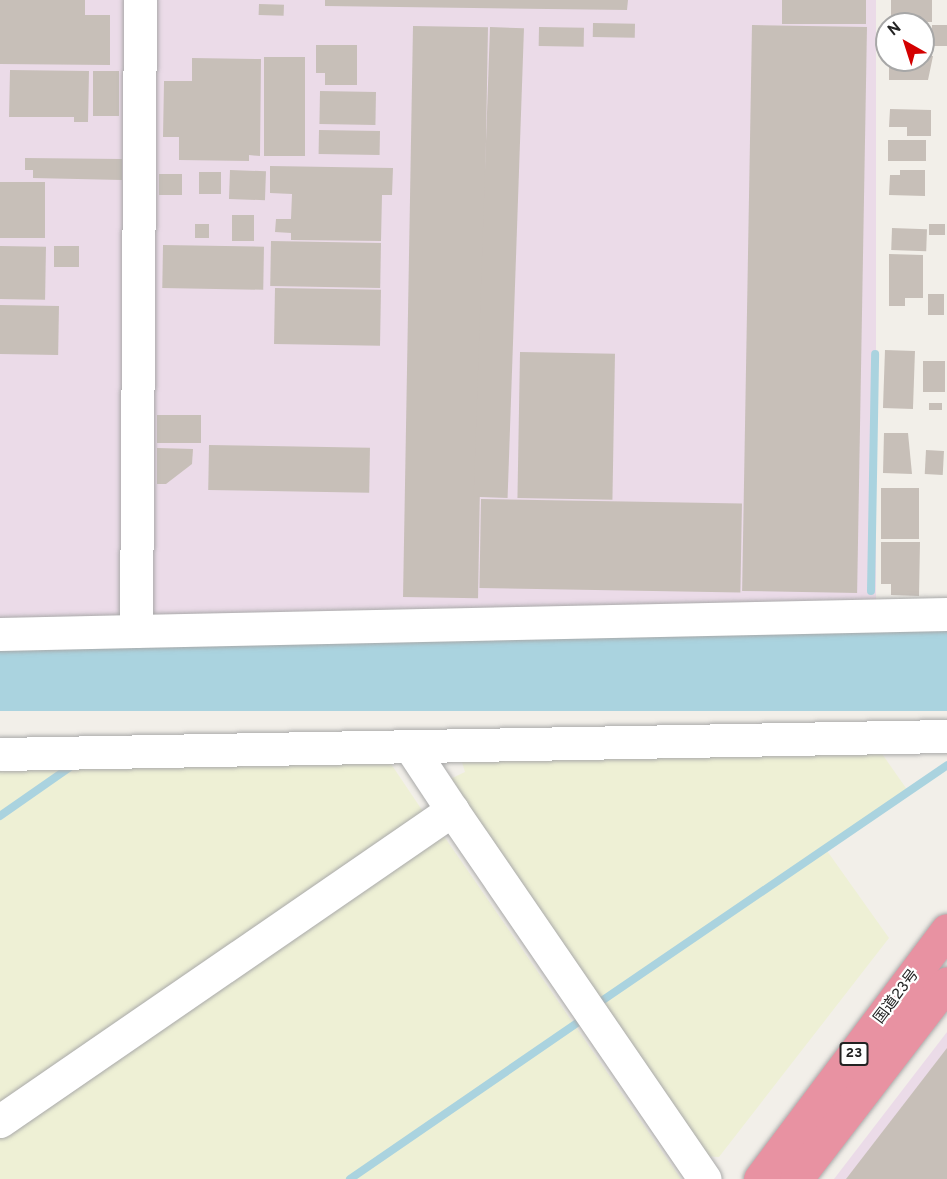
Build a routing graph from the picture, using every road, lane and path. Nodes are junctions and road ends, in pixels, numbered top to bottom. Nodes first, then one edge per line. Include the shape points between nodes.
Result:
1 (140, 0) edge
2 (947, 614) edge
3 (136, 631) junction
4 (0, 634) edge
5 (947, 736) edge
6 (411, 748) junction
7 (0, 754) edge
8 (452, 810) junction
9 (947, 930) edge
10 (947, 983) edge
11 (0, 1120) edge
12 (704, 1178) edge
13 (760, 1179) edge
14 (796, 1179) edge

1 - 3 street
2 - 3 street
3 - 4 street
5 - 6 street
6 - 7 street
6 - 8 street
8 - 11 street
8 - 12 street
9 - 13 highway, 国道23号 / 23
10 - 14 highway, 国道23号 / 23

